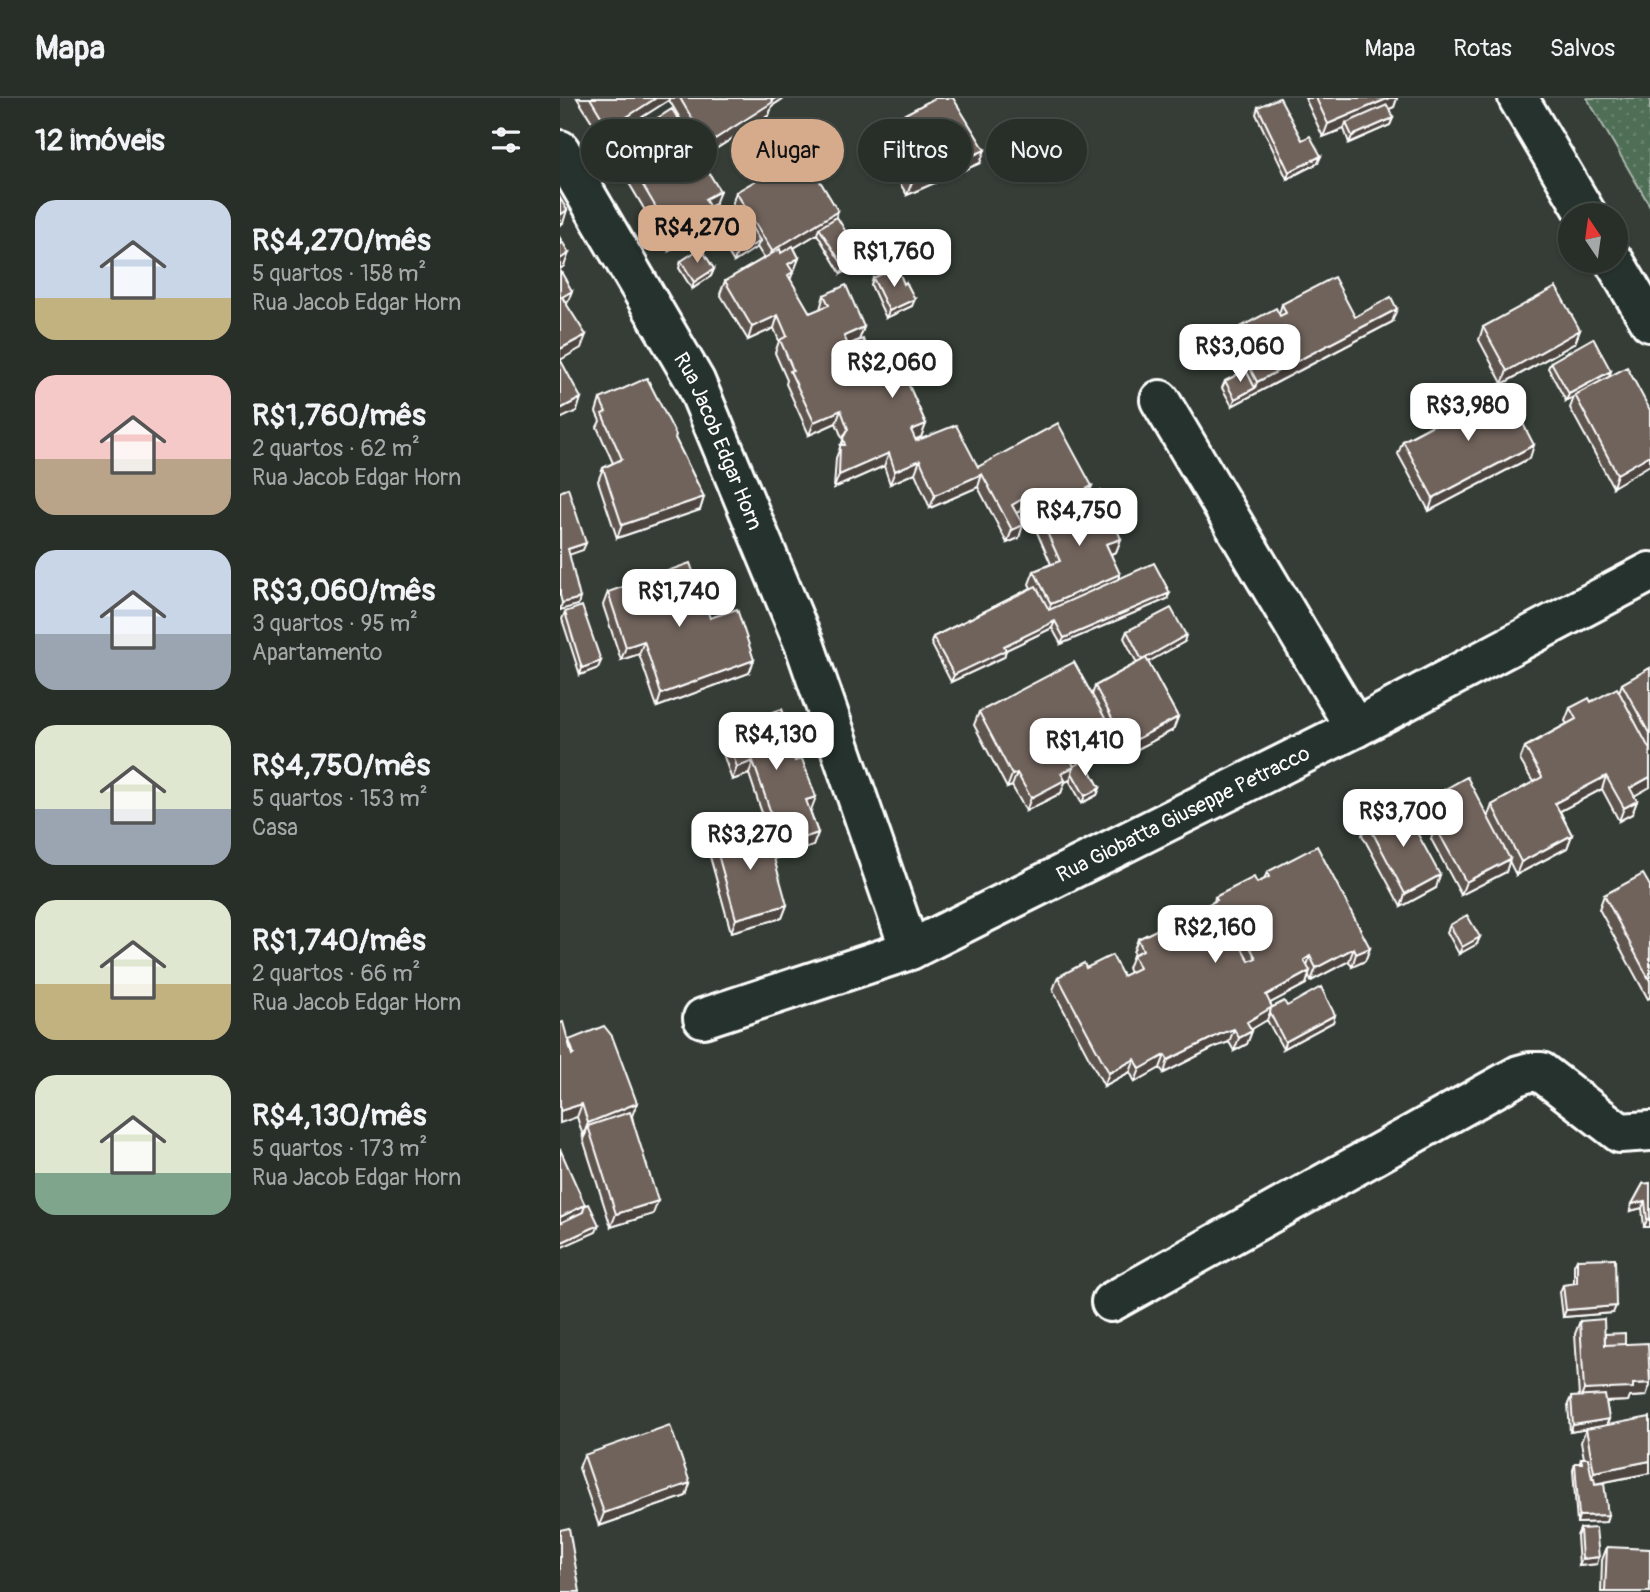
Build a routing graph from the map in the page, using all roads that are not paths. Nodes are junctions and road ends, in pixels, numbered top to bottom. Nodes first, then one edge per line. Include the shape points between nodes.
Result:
1 (1518, 98) edge
2 (560, 150) edge
3 (1580, 203) edge
4 (1621, 273) edge
5 (1650, 322) edge
6 (1160, 400) dead end
7 (1650, 572) edge
8 (1355, 728) junction
9 (910, 950) junction
10 (703, 1018) dead end
11 (1650, 1130) edge
12 (1111, 1302) dead end

1 - 3 street
2 - 9 street, Rua Jacob Edgar Horn via 695,381 806,646
4 - 5 street
6 - 8 street
7 - 8 street, Rua Giobatta Giuseppe Petracco
8 - 9 street, Rua Giobatta Giuseppe Petracco
9 - 10 street, Rua Giobatta Giuseppe Petracco
11 - 12 street via 1620,1133 1541,1072 1519,1075

